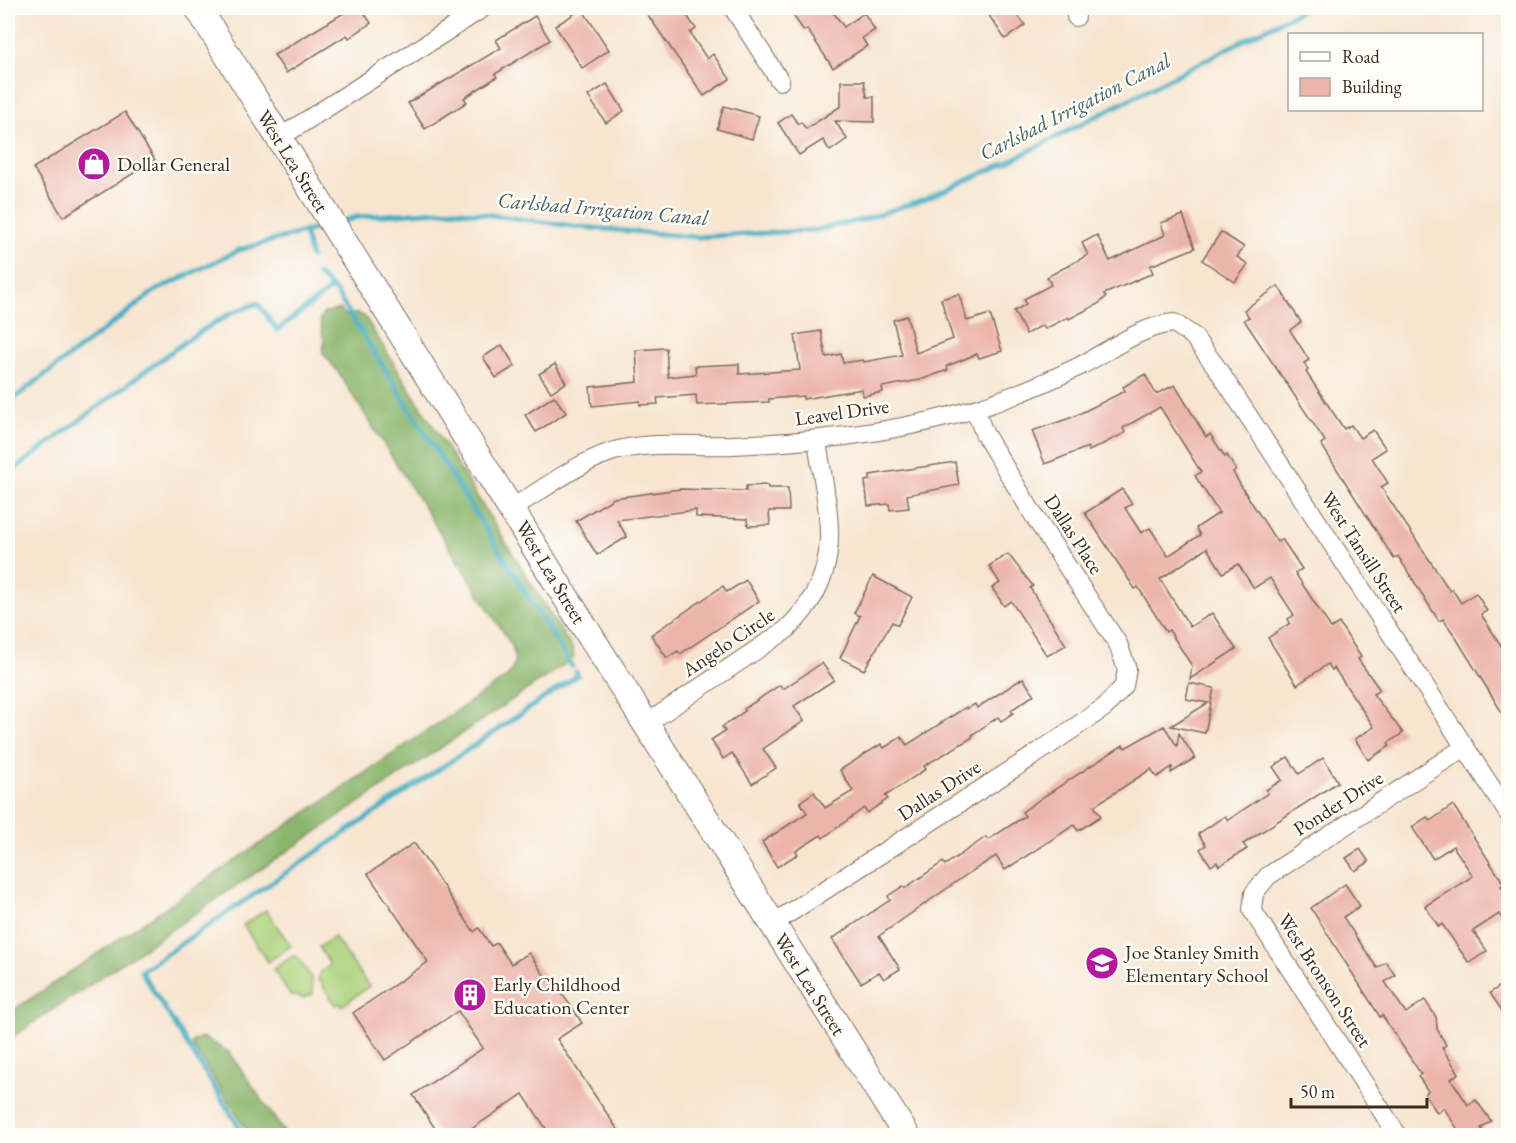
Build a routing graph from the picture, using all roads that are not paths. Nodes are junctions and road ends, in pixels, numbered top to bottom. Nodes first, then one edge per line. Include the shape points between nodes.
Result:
1 (198, 8) edge
2 (483, 8) edge
3 (733, 8) edge
4 (780, 81) dead end
5 (279, 138) junction
6 (1174, 323) joint
7 (975, 409) junction
8 (817, 441) junction
9 (512, 508) junction
10 (1124, 686) joint
11 (646, 724) junction
12 (1465, 747) junction
13 (1509, 813) edge
14 (1252, 910) joint
15 (772, 924) junction
16 (907, 1136) edge
17 (1398, 1136) edge

1 - 5 main road, West Lea Street
2 - 5 street
3 - 4 street
5 - 9 main road, West Lea Street
6 - 7 street, Leavel Drive via 1156,325 1077,367
6 - 12 street, West Tansill Street via 1192,336 1217,368
7 - 8 street, Leavel Drive
7 - 10 street, Dallas Place via 984,433 1036,519 1118,644 1126,669
8 - 9 street, Leavel Drive via 729,446 664,444 612,452 588,462
8 - 11 street, Angelo Circle via 830,557 816,594 786,630
9 - 11 main road, West Lea Street
10 - 15 street, Dallas Drive via 1105,706 1033,756
11 - 15 main road, West Lea Street
12 - 13 street, West Tansill Street
12 - 14 street, Ponder Drive via 1268,876 1254,893
14 - 17 street, West Bronson Street
15 - 16 main road, West Lea Street

